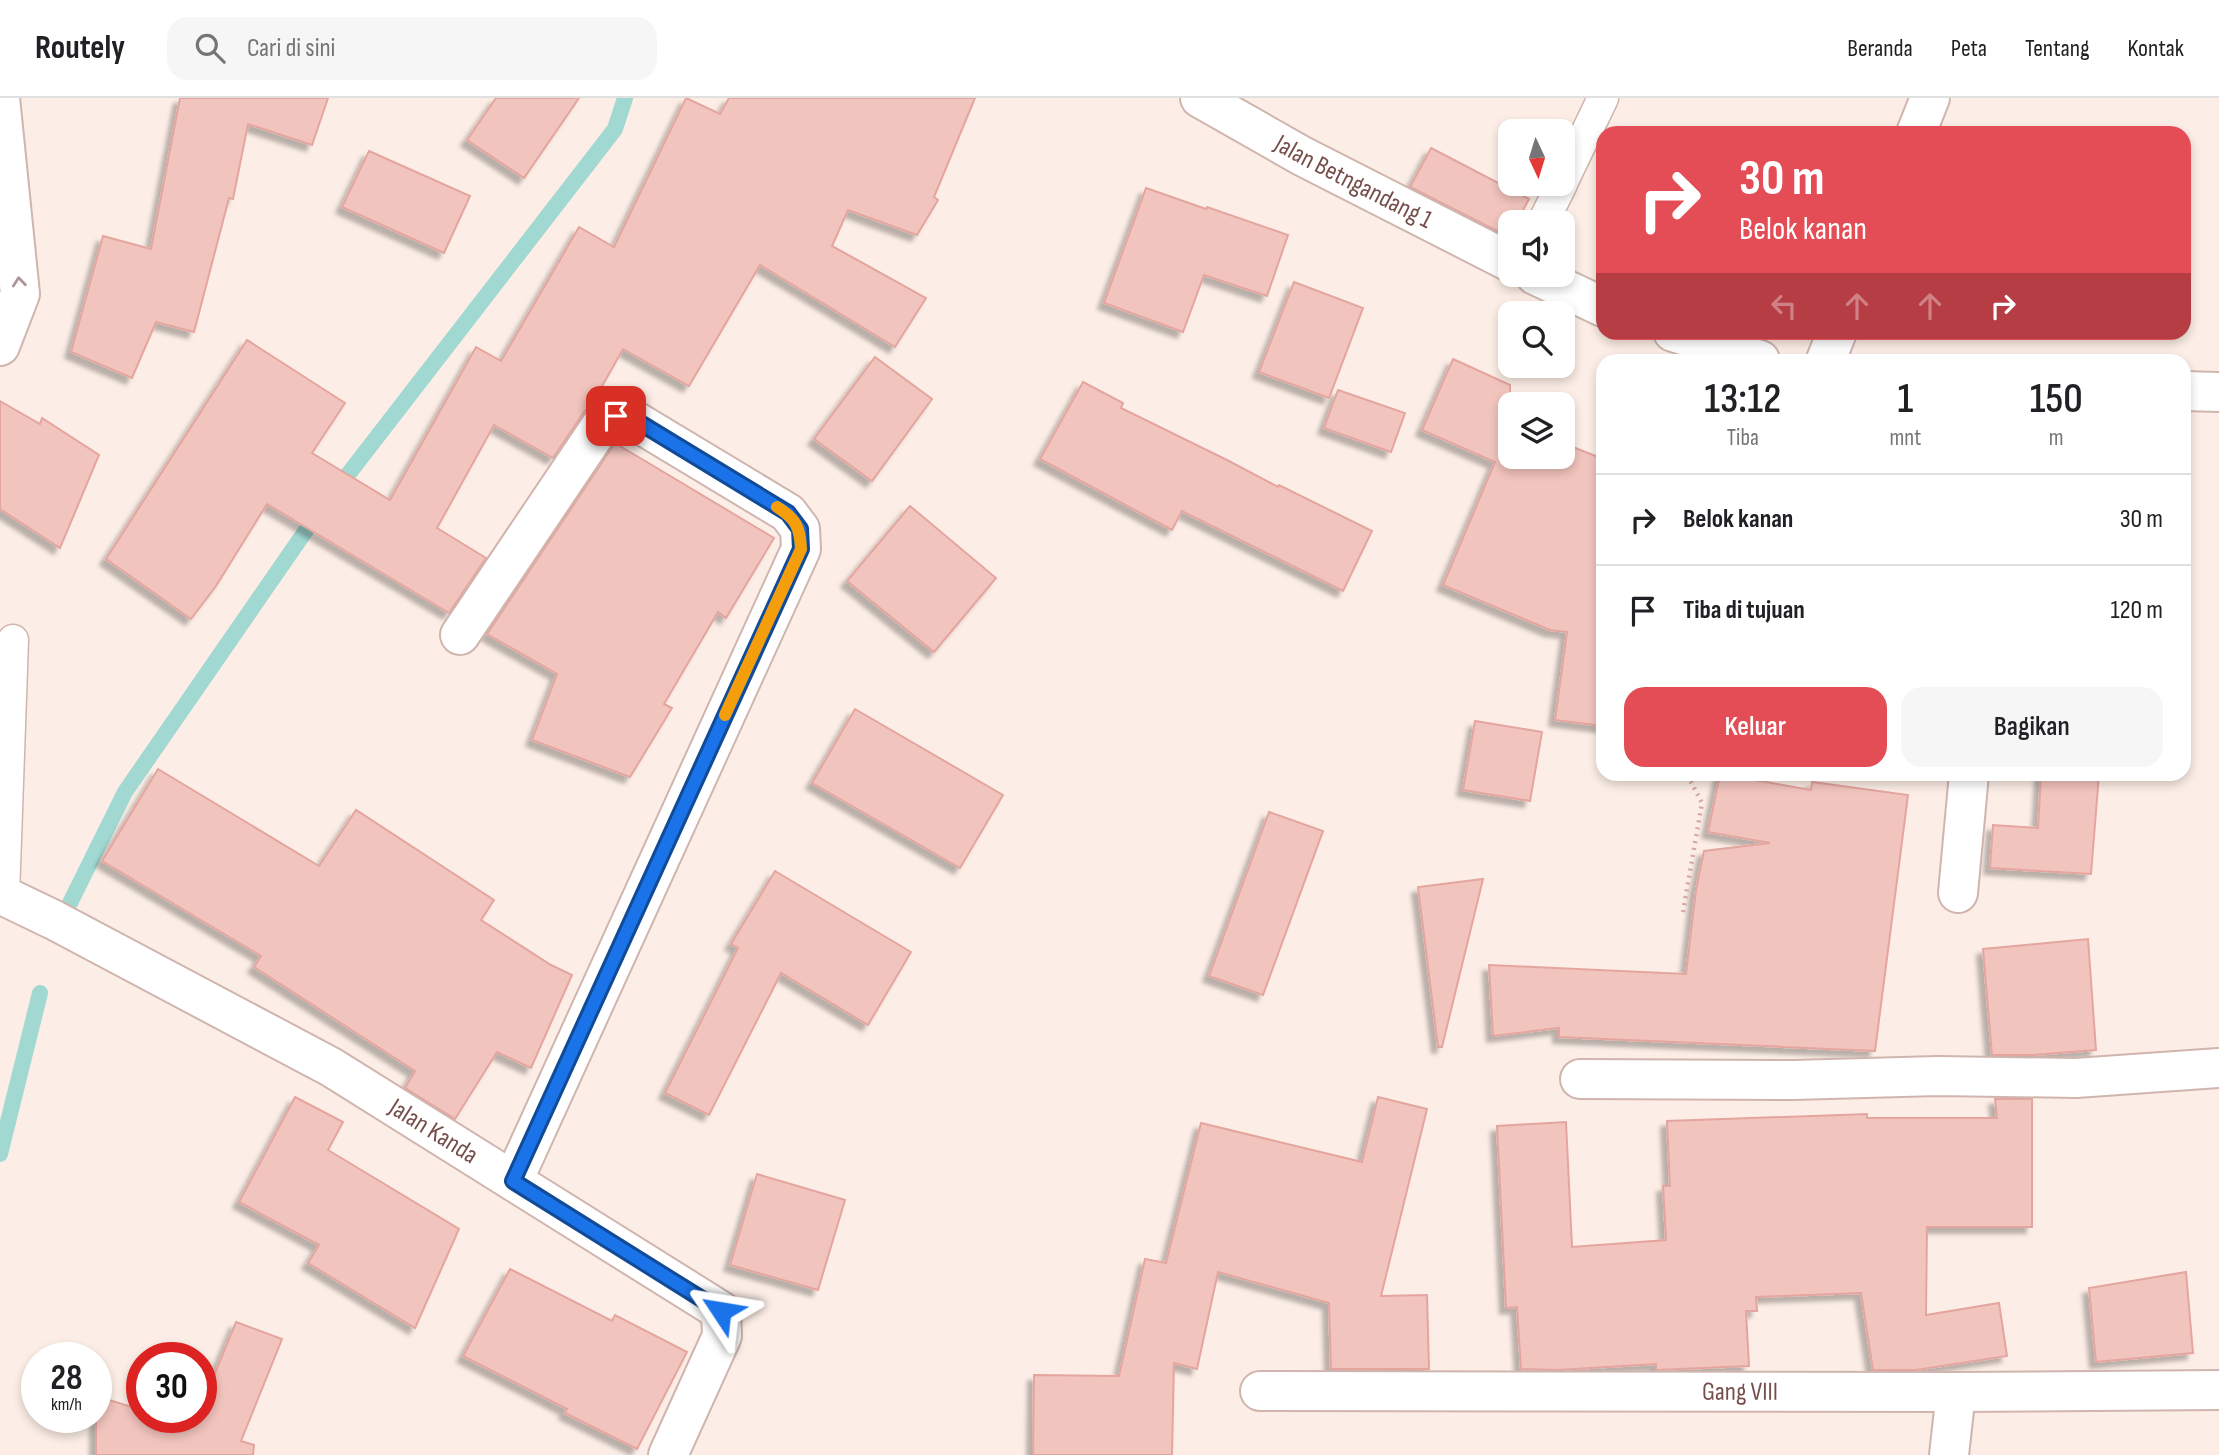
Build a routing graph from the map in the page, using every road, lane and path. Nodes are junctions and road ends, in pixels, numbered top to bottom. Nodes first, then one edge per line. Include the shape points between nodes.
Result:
1 (0, 98) edge
2 (1200, 98) edge
3 (1603, 98) edge
4 (1930, 98) edge
5 (1919, 126) edge
6 (1575, 156) edge
7 (1498, 256) edge
8 (1560, 287) edge
9 (1596, 304) edge
10 (1697, 340) edge
11 (0, 346) edge
12 (1741, 354) edge
13 (2191, 391) edge
14 (2219, 392) edge
15 (460, 635) dead end
16 (13, 640) dead end
17 (1691, 781) edge
18 (1968, 781) edge
19 (1958, 893) dead end
20 (2, 896) edge
21 (1683, 912) dead end
22 (2219, 1068) edge
23 (1580, 1079) dead end
24 (513, 1181) junction
25 (2219, 1390) edge
26 (1260, 1391) dead end
27 (1956, 1392) junction
28 (668, 1455) edge
29 (1949, 1455) edge

11 -> 1 street via 20,294
2 - 7 street, Jalan Betngandang 1
3 - 6 lane
4 - 5 street
8 - 9 street
10 - 12 street
13 - 14 street
15 - 24 street via 602,424 616,416 632,418 788,513 800,529 801,549
16 - 20 lane
17 - 21 path via 1702,803
18 - 19 street
20 - 24 street, Jalan Kanda via 331,1067
22 - 23 street via 2076,1078
24 - 28 street, Jalan Kanda via 721,1311 722,1336
25 - 27 street, Gang VIII
26 - 27 street, Gang VIII
27 - 29 street

